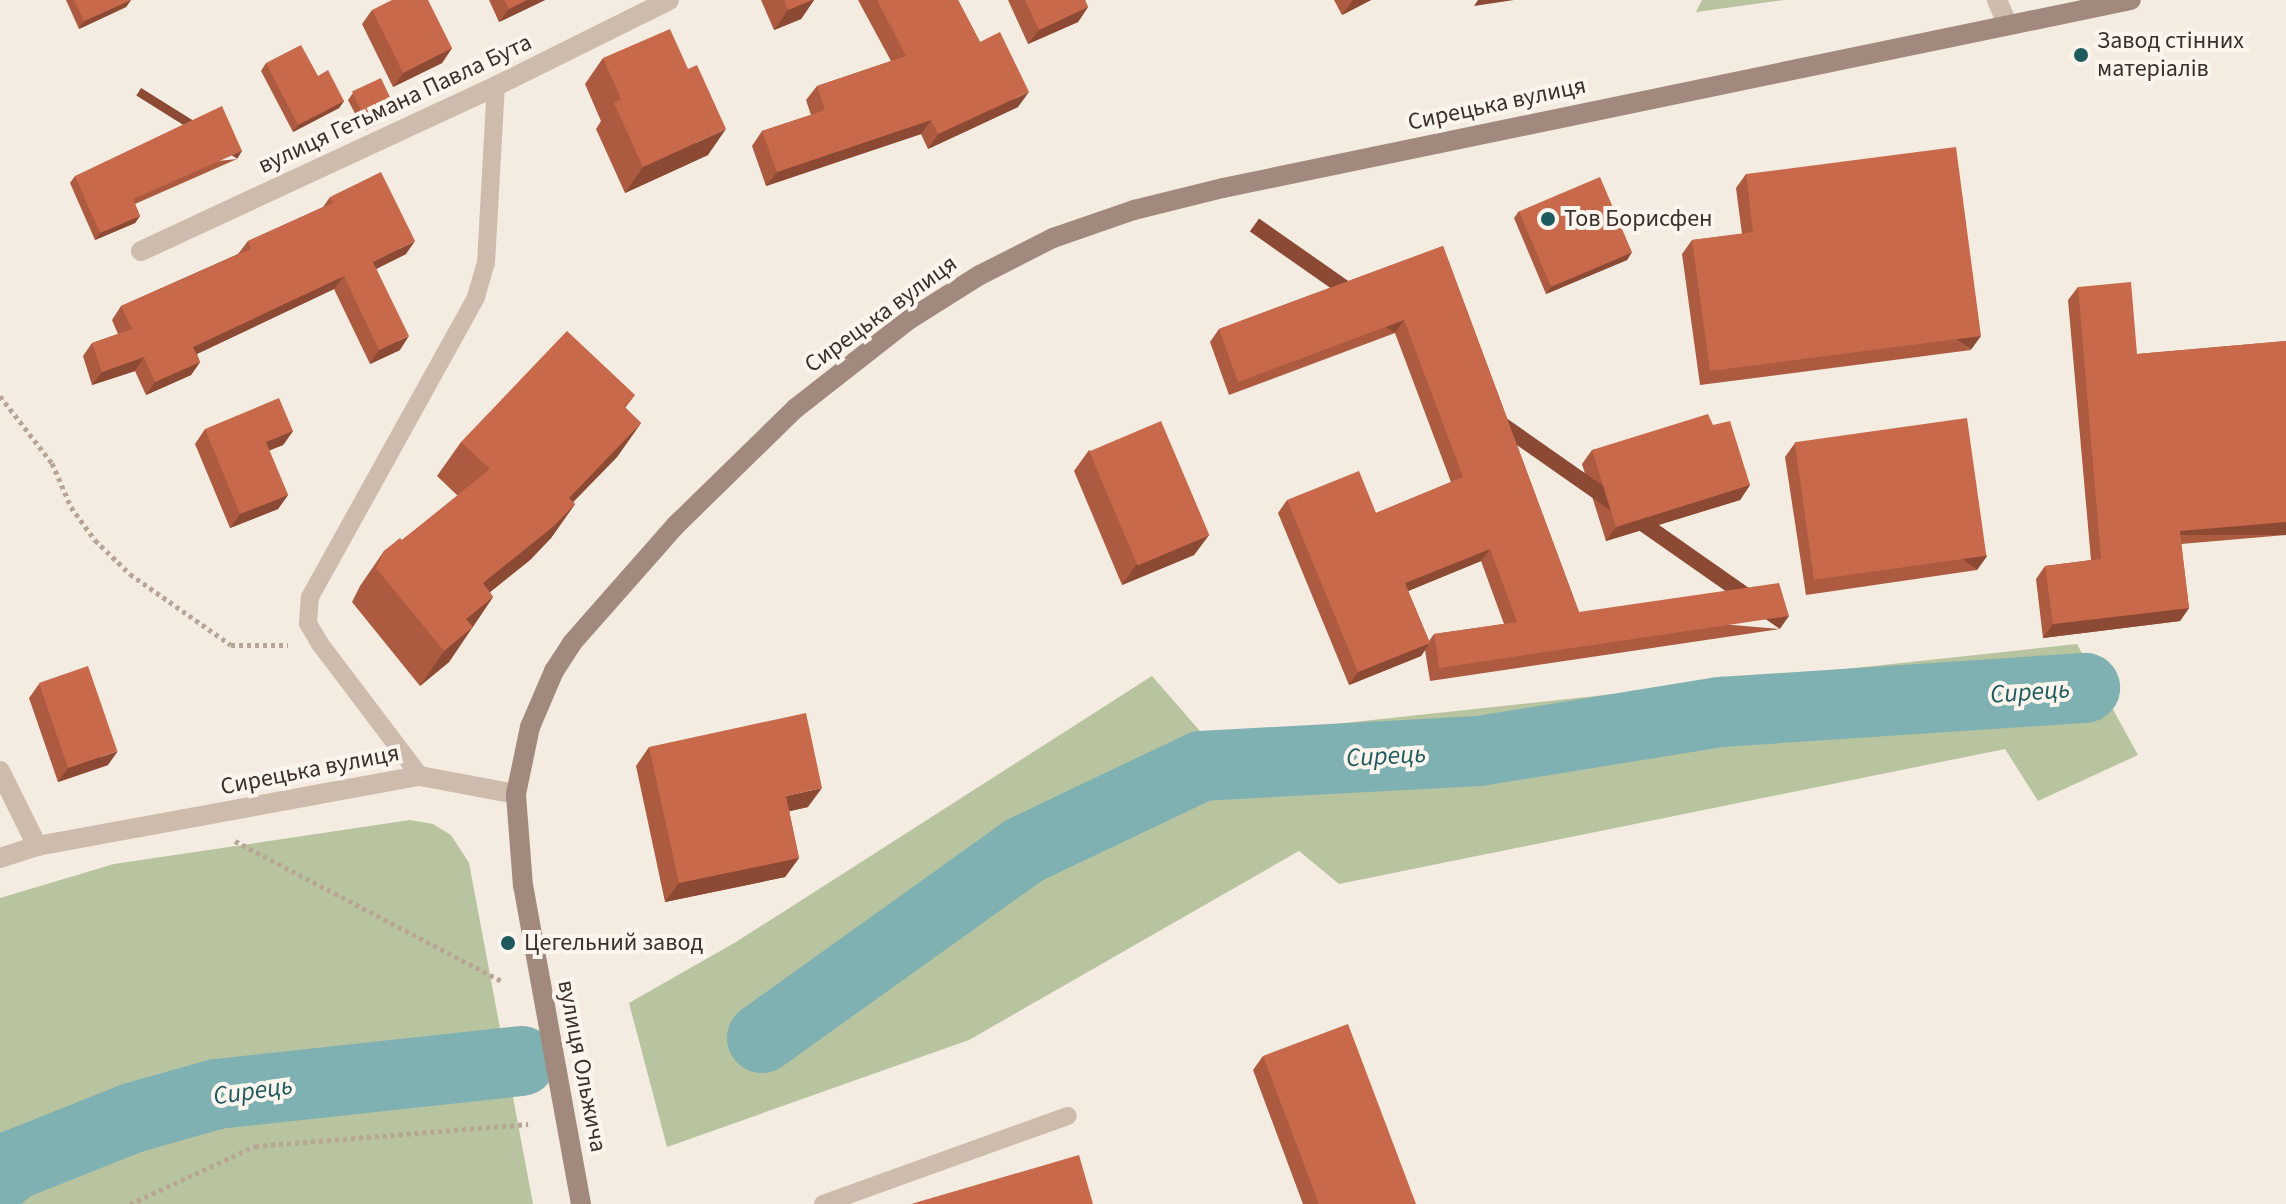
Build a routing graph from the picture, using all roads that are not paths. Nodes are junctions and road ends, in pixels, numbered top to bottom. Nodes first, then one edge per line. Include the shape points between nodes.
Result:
1 (669, 0) edge
2 (1997, 0) edge
3 (2131, 0) edge
4 (2007, 24) junction
5 (496, 86) junction
6 (141, 251) dead end
7 (0, 771) edge
8 (420, 776) junction
9 (516, 794) junction
10 (37, 846) junction
11 (0, 858) edge
12 (1068, 1116) dead end
13 (581, 1204) edge
14 (823, 1204) edge

1 - 5 street, вулиця Гетьмана Павла Бута
2 - 4 street
3 - 4 main road, Сирецька вулиця
4 - 9 main road, Сирецька вулиця via 1223,188 1134,210 1053,238 980,275 910,319 796,408 676,525 594,615 554,671 530,727
5 - 6 street, вулиця Гетьмана Павла Бута
5 - 8 lane via 486,263 476,297 310,597 308,623 320,644
7 - 10 street
8 - 9 street, Сирецька вулиця
8 - 10 street, Сирецька вулиця
9 - 13 main road, вулиця Ольжича via 523,886
10 - 11 street, Сирецька вулиця
12 - 14 lane

